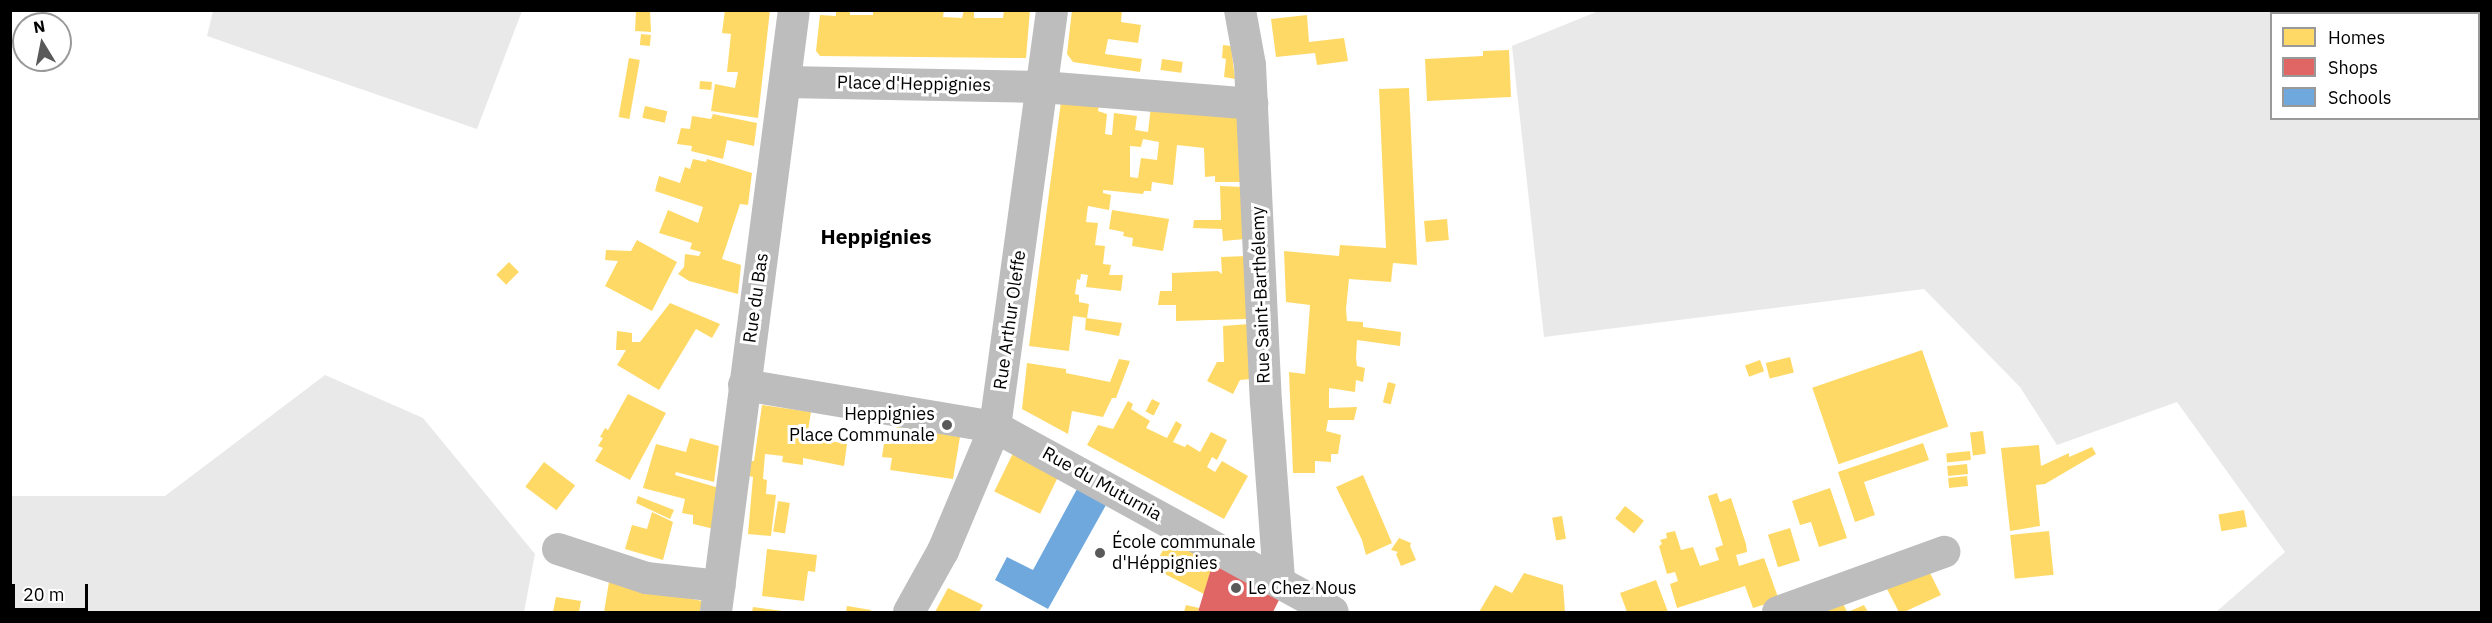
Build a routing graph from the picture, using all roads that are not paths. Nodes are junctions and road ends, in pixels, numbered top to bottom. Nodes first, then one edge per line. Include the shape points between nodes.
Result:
1 (794, 10) edge
2 (1052, 10) edge
3 (1240, 10) edge
4 (785, 82) junction
5 (1042, 87) junction
6 (1252, 104) junction
7 (744, 385) junction
8 (996, 427) junction
9 (558, 549) dead end
10 (1944, 552) dead end
11 (1279, 580) junction
12 (718, 599) edge
13 (909, 612) edge
14 (1333, 612) edge
15 (1778, 612) edge

1 - 4 street, Rue du Bas
2 - 5 street, Rue Arthur Oleffe
3 - 6 street, Rue Saint-Barthélemy
4 - 5 street, Place d'Heppignies
4 - 7 street, Rue du Bas
5 - 6 street, Place d'Heppignies
5 - 8 street, Rue Arthur Oleffe
6 - 11 street, Rue Saint-Barthélemy
7 - 8 street
7 - 12 street, Rue du Bas
8 - 11 street, Rue du Muturnia
8 - 13 street, Rue Arthur Oleffe via 943,551
9 - 12 street, Rue du Bas
10 - 15 street
11 - 14 street, Rue du Muturnia

